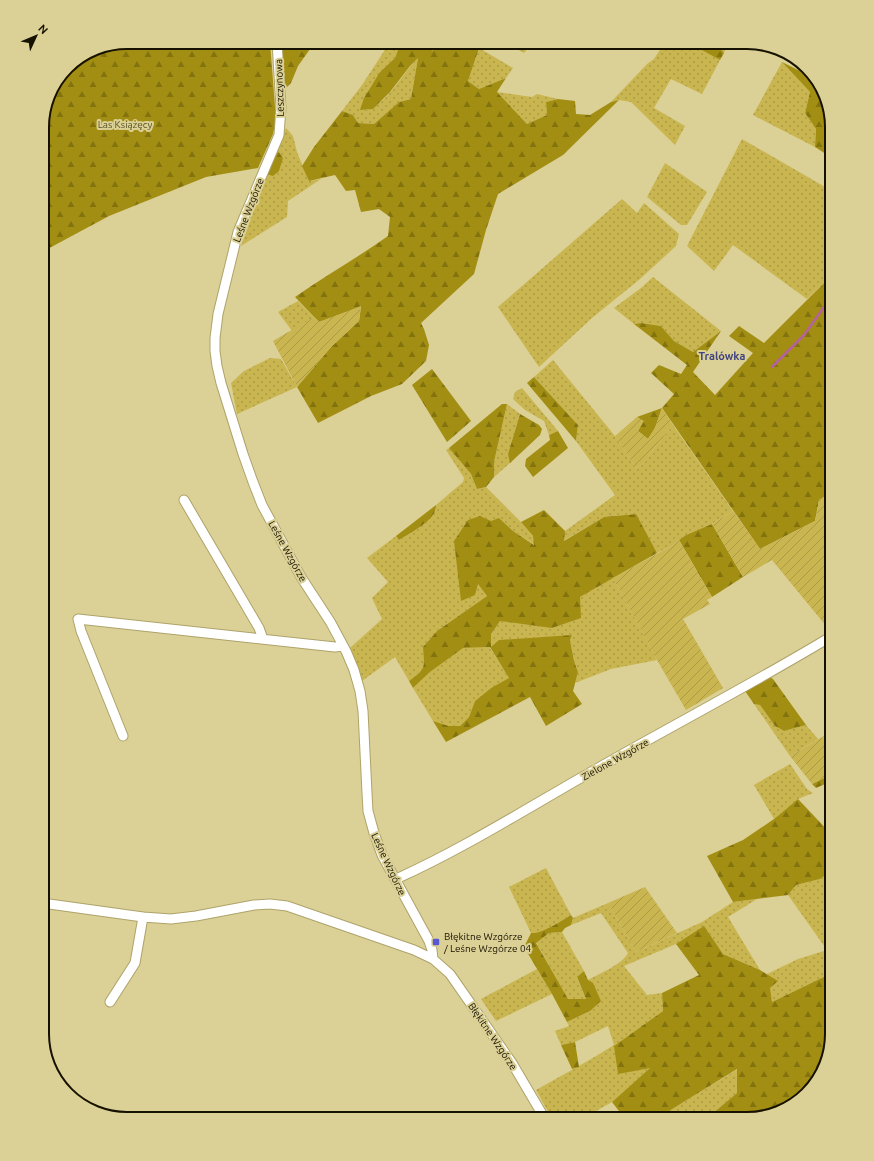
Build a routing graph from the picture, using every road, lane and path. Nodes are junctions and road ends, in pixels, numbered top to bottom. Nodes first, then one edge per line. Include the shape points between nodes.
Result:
1 (277, 49) edge
2 (279, 135) joint
3 (184, 500) dead end
4 (263, 639) junction
5 (825, 640) edge
6 (343, 646) junction
7 (123, 736) dead end
8 (396, 879) junction
9 (49, 904) edge
10 (143, 917) junction
11 (433, 959) junction
12 (110, 1002) dead end
13 (541, 1112) edge

1 - 2 street, Leszczynowa via 281,106
2 - 6 street, Leśne Wzgórze via 238,232 219,308 215,352 221,383 262,505 298,572
3 - 4 street
4 - 6 street
4 - 7 street via 78,619
5 - 8 street, Zielone Wzgórze via 501,825
6 - 8 street, Leśne Wzgórze via 354,670 364,711 368,811 382,855
8 - 11 street, Leśne Wzgórze via 428,941
9 - 10 street, Błękitne Wzgórze
10 - 11 street, Błękitne Wzgórze via 171,919 254,905 287,906 410,948
10 - 12 street via 135,963
11 - 13 street, Błękitne Wzgórze via 450,974 476,1010

